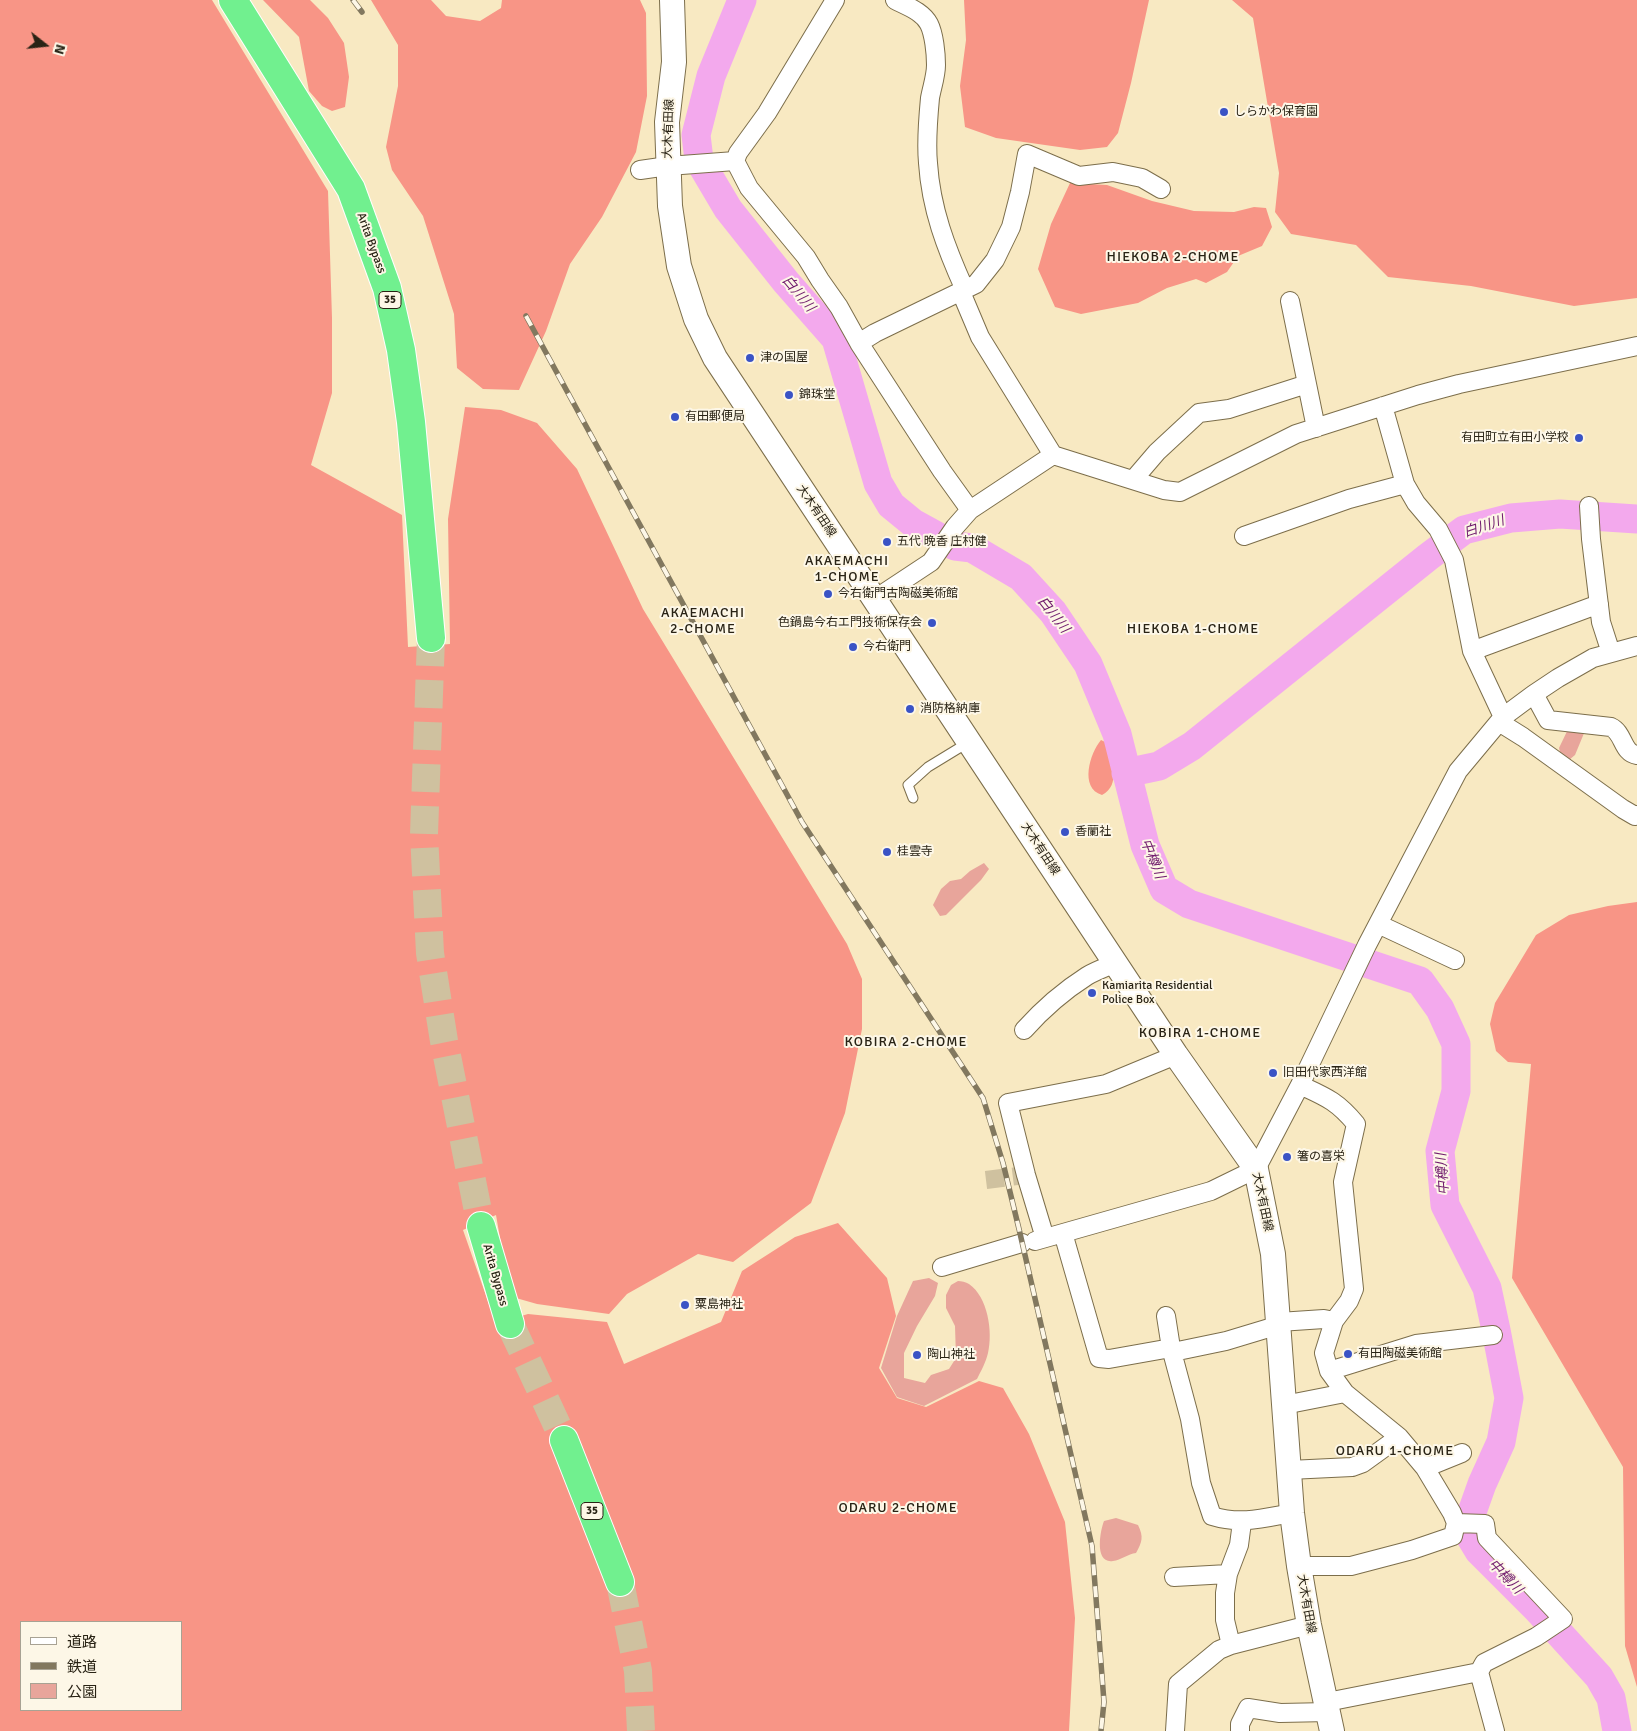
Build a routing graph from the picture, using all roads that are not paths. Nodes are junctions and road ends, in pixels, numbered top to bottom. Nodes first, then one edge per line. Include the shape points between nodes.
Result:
1 (233, 0) edge
2 (672, 0) edge
3 (835, 0) edge
4 (895, 0) edge
5 (735, 161) junction
6 (675, 166) junction
7 (640, 170) dead end
8 (1161, 189) dead end
9 (963, 291) junction
10 (1290, 301) dead end
11 (859, 343) junction
12 (1637, 346) edge
13 (1307, 384) junction
14 (1383, 406) junction
15 (1316, 428) junction
16 (1053, 455) junction
17 (1133, 480) junction
18 (1405, 484) junction
19 (1589, 506) dead end
20 (970, 510) junction
21 (1244, 536) dead end
22 (875, 599) junction
23 (1599, 604) junction
24 (431, 638) tunnel mouth
25 (1637, 646) edge
26 (1472, 651) junction
27 (1611, 653) junction
28 (1534, 694) junction
29 (1501, 720) junction
30 (969, 742) junction
31 (1637, 755) edge
32 (913, 798) dead end
33 (1637, 815) edge
34 (1378, 924) junction
35 (1454, 960) dead end
36 (1116, 963) junction
37 (1024, 1030) dead end
38 (1176, 1055) junction
39 (1300, 1085) junction
40 (1256, 1169) junction
41 (480, 1226) tunnel mouth
42 (1063, 1233) junction
43 (1034, 1240) junction
44 (942, 1267) dead end
45 (1166, 1316) dead end
46 (1334, 1321) junction
47 (1279, 1323) junction
48 (510, 1324) tunnel mouth
49 (1493, 1335) dead end
50 (1172, 1350) junction
51 (1329, 1371) junction
52 (1345, 1393) junction
53 (1284, 1405) junction
54 (1399, 1437) junction
55 (564, 1440) tunnel mouth
56 (1462, 1453) dead end
57 (1425, 1468) junction
58 (1289, 1470) junction
59 (1292, 1513) junction
60 (1242, 1522) junction
61 (1465, 1524) junction
62 (1299, 1566) junction
63 (1228, 1574) junction
64 (1174, 1577) dead end
65 (620, 1582) tunnel mouth
66 (1308, 1625) junction
67 (1231, 1645) junction
68 (1479, 1672) junction
69 (1329, 1715) edge
70 (1175, 1731) edge
71 (1240, 1731) edge
72 (1495, 1731) edge

1 - 24 highway, Arita Bypass / 35 via 352,189 387,288 401,350 411,422
2 - 6 main road, 大木有田線 via 674,62 667,122
3 - 5 street via 768,113
4 - 9 street via 918,12 928,22 932,35 936,65 930,97 930,183 938,224
5 - 6 street
5 - 11 street via 749,188 806,257
6 - 7 street
6 - 22 main road, 大木有田線 via 670,206 679,266 696,318 715,358
8 - 9 street via 1142,178 1113,172 1079,176 1027,154 1011,227 995,260 976,284
9 - 11 street
9 - 16 street via 980,337
10 - 13 street
11 - 20 street
12 - 14 street via 1459,384
13 - 15 street
13 - 17 street via 1229,409 1199,413 1157,452
14 - 15 street
14 - 18 street
15 - 17 street via 1296,434 1180,492
16 - 17 street
16 - 20 street
18 - 21 street via 1349,499
18 - 26 street via 1438,529 1454,560
19 - 23 street
20 - 22 street via 931,562
22 - 30 main road, 大木有田線
23 - 26 street
23 - 27 street
25 - 27 street
26 - 29 street
27 - 28 street via 1593,658
28 - 29 street
28 - 31 street via 1548,720 1611,727 1616,729 1628,751
29 - 33 street via 1622,809
29 - 34 street via 1458,771
30 - 32 lane via 908,785
30 - 36 main road, 大木有田線
34 - 35 street
34 - 39 street
36 - 37 street via 1088,975 1066,991
36 - 38 main road, 大木有田線
38 - 40 main road, 大木有田線
38 - 43 street via 1106,1084 1008,1102 1026,1175
39 - 40 street
39 - 46 street via 1344,1108 1356,1124 1343,1182 1354,1289 1349,1302
40 - 42 street via 1211,1191
40 - 47 main road, 大木有田線 via 1273,1254
41 - 48 highway, Arita Bypass
42 - 43 street
42 - 50 street via 1099,1358
43 - 44 street
45 - 50 street
46 - 47 street via 1324,1318
46 - 51 street via 1324,1353
47 - 50 street via 1226,1340
47 - 53 main road, 大木有田線
49 - 51 street via 1416,1344
50 - 60 street via 1212,1516
51 - 52 street
52 - 53 street
52 - 54 street
53 - 58 main road, 大木有田線
54 - 57 street
54 - 58 street via 1363,1463 1352,1467
55 - 65 highway, 35
56 - 57 street
57 - 61 street via 1452,1512
58 - 59 main road, 大木有田線
59 - 60 street
59 - 62 main road, 大木有田線
60 - 63 street via 1239,1544
61 - 62 street via 1453,1536 1351,1566
61 - 68 street via 1485,1524 1487,1538 1562,1619 1484,1662
62 - 66 main road, 大木有田線
63 - 64 street
63 - 67 street via 1225,1620
66 - 67 street
66 - 69 main road, 大木有田線
67 - 70 street via 1219,1650 1178,1684
68 - 69 street
68 - 72 street
69 - 71 street via 1248,1708

